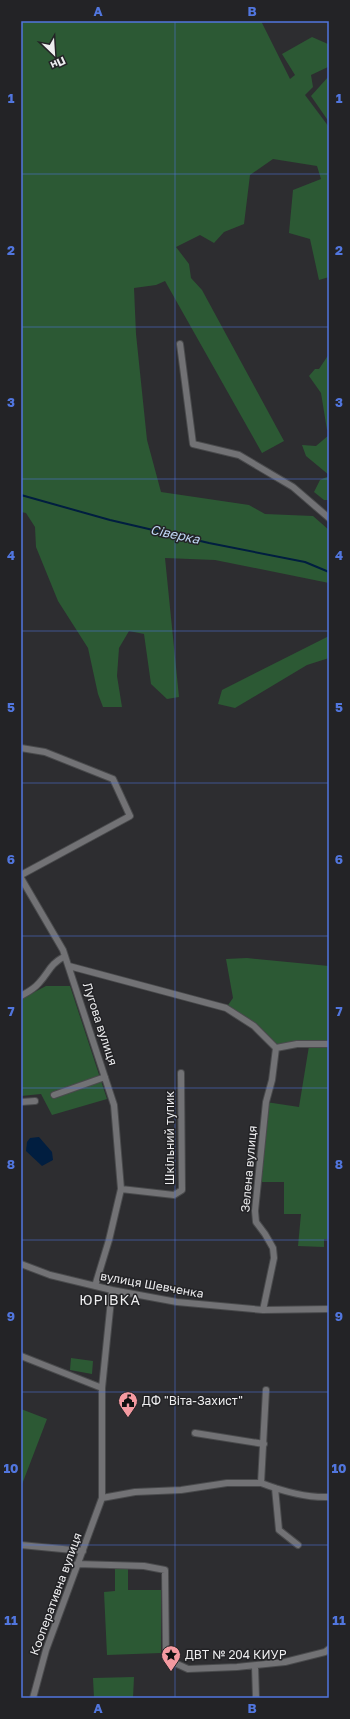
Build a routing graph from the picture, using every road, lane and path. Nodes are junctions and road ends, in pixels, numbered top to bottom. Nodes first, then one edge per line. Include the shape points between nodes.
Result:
1 (180, 344) dead end
2 (329, 518) edge
3 (21, 748) edge
4 (21, 877) edge
5 (65, 956) junction
6 (69, 966) junction
7 (21, 996) edge
8 (329, 1044) edge
9 (276, 1048) junction
10 (181, 1073) dead end
11 (105, 1077) junction
12 (54, 1095) dead end
13 (35, 1101) dead end
14 (21, 1102) edge
15 (121, 1189) junction
16 (21, 1264) edge
17 (95, 1286) junction
18 (112, 1290) junction
19 (329, 1309) edge
20 (263, 1310) junction
21 (21, 1356) edge
22 (102, 1388) junction
23 (266, 1390) dead end
24 (195, 1433) dead end
25 (264, 1444) junction
26 (261, 1483) junction
27 (275, 1488) junction
28 (329, 1497) edge
29 (102, 1498) junction
30 (21, 1545) edge
31 (298, 1545) dead end
32 (83, 1551) junction
33 (77, 1564) junction
34 (329, 1649) edge
35 (255, 1666) junction
36 (33, 1698) edge
37 (256, 1698) edge

1 - 2 street via 193,444 239,455 293,487
3 - 4 street via 45,752 113,779 130,816
4 - 5 street, Лугова вулиця
5 - 6 street, Лугова вулиця
5 - 7 street via 55,962 36,987
6 - 9 street via 226,1008 254,1026
6 - 11 street, Лугова вулиця
8 - 9 street via 297,1044
9 - 20 street, Зелена вулиця via 266,1102 254,1211 256,1222 273,1248 274,1258
10 - 15 street, Шкільний тупик via 182,1190 174,1195
11 - 12 street
11 - 15 street, Лугова вулиця via 114,1105
13 - 14 street
15 - 17 street, Лугова вулиця
16 - 17 street, вулиця Шевченка via 50,1275
17 - 18 street, вулиця Шевченка
18 - 20 street, вулиця Шевченка via 177,1302
18 - 22 street, Кооперативна вулиця
19 - 20 street, вулиця Шевченка
21 - 22 street
22 - 29 street, Кооперативна вулиця
23 - 25 street
24 - 25 street
25 - 26 street
26 - 27 street
26 - 29 street via 227,1483 181,1490 135,1492
27 - 28 street via 317,1498
27 - 31 street via 279,1530
29 - 32 street, Кооперативна вулиця
30 - 32 street
32 - 33 street, Кооперативна вулиця
33 - 35 street via 144,1566 165,1570 166,1659 188,1669
33 - 36 street, Кооперативна вулиця via 46,1650
34 - 35 street via 285,1662
35 - 37 street

